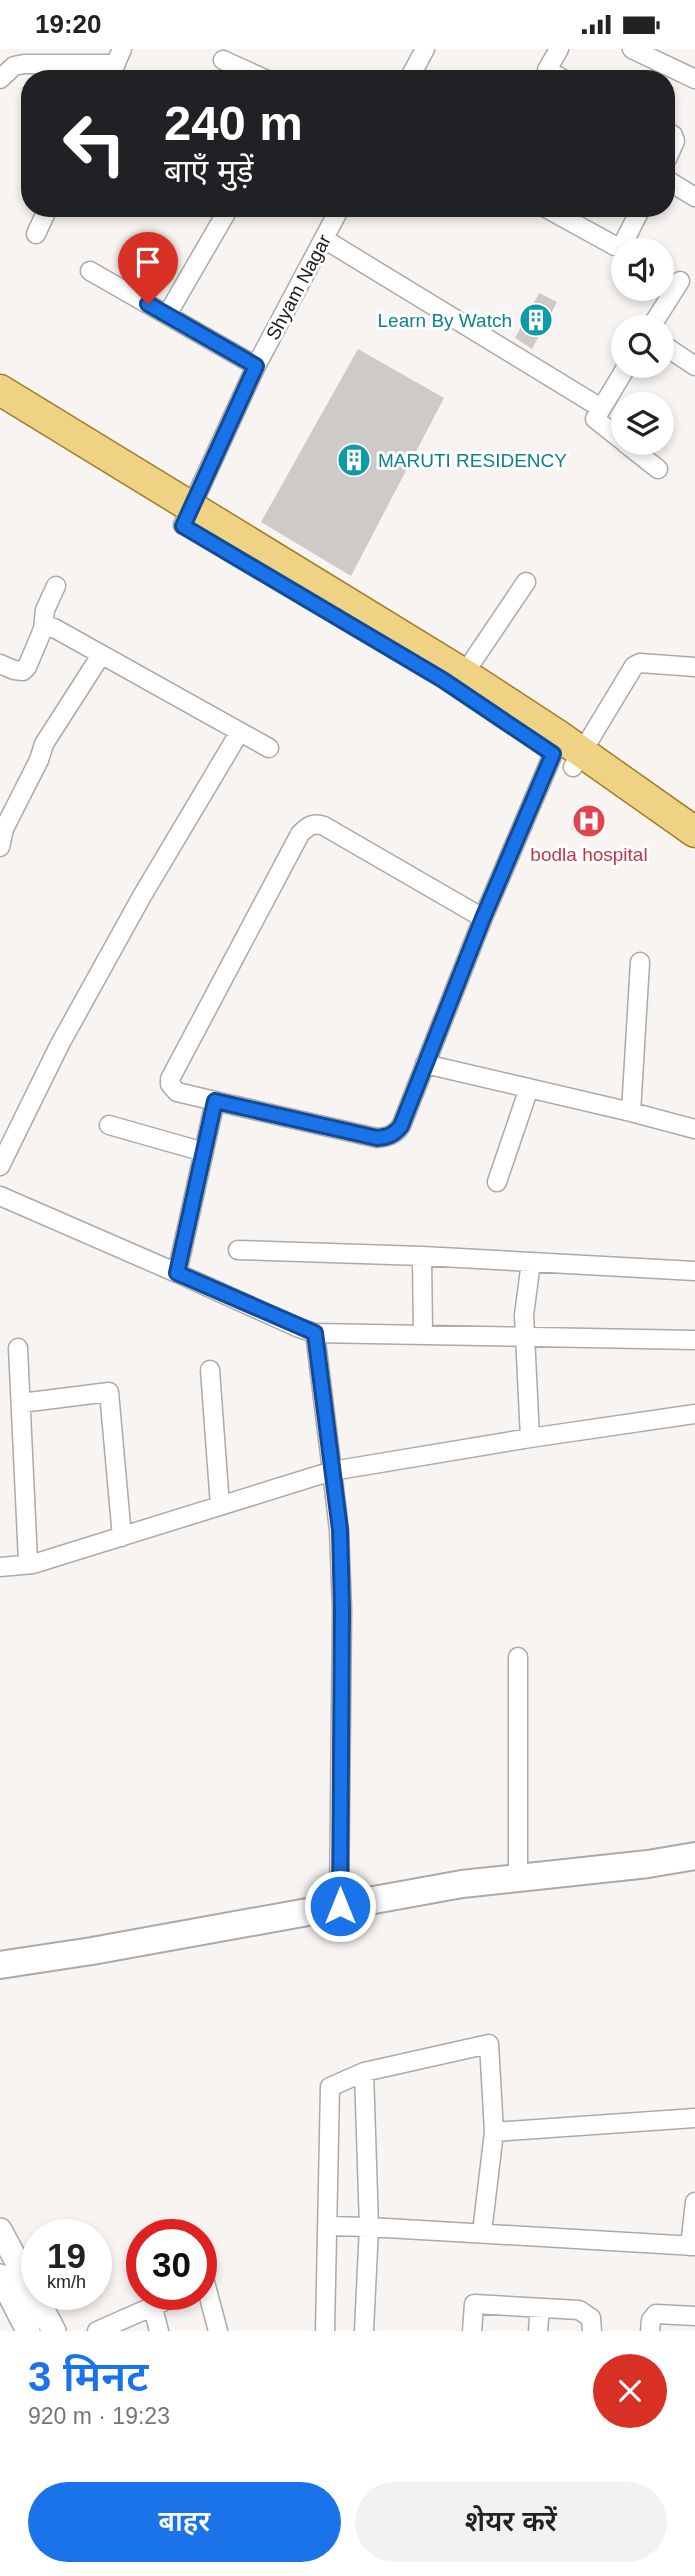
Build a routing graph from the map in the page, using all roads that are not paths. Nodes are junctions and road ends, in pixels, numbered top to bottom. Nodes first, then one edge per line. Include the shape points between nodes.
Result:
1 (425, 49) edge
2 (559, 49) edge
3 (632, 49) edge
4 (223, 60) dead end
5 (116, 64) edge
6 (245, 70) edge
7 (414, 70) edge
8 (553, 70) edge
9 (0, 79) edge
10 (695, 79) edge
11 (675, 185) edge
12 (695, 197) edge
13 (44, 217) edge
14 (224, 217) edge
15 (335, 217) edge
16 (562, 217) edge
17 (636, 217) edge
18 (36, 234) dead end
19 (324, 239) junction
20 (90, 271) dead end
21 (680, 281) dead end
22 (167, 314) junction
23 (659, 315) edge
24 (674, 352) edge
25 (256, 366) junction
26 (695, 366) edge
27 (620, 378) edge
28 (0, 390) edge
29 (601, 408) junction
30 (0, 414) edge
31 (611, 432) edge
32 (640, 455) edge
33 (658, 469) dead end
34 (187, 517) junction
35 (526, 582) dead end
36 (56, 586) dead end
37 (43, 629) junction
38 (101, 655) junction
39 (425, 660) junction
40 (0, 664) edge
41 (695, 667) edge
42 (464, 674) junction
43 (239, 733) junction
44 (269, 748) dead end
45 (568, 753) junction
46 (695, 832) edge
47 (1, 833) edge
48 (695, 851) edge
49 (483, 918) junction
50 (640, 962) dead end
51 (425, 1064) junction
52 (528, 1088) junction
53 (215, 1101) junction
54 (631, 1112) junction
55 (109, 1125) dead end
56 (695, 1129) edge
57 (204, 1152) junction
58 (0, 1166) edge
59 (497, 1182) dead end
60 (0, 1196) edge
61 (238, 1250) dead end
62 (422, 1257) junction
63 (531, 1262) junction
64 (695, 1271) edge
65 (177, 1273) junction
66 (315, 1333) junction
67 (423, 1335) junction
68 (526, 1337) junction
69 (695, 1340) edge
70 (18, 1348) dead end
71 (210, 1370) dead end
72 (21, 1403) junction
73 (695, 1414) edge
74 (530, 1438) junction
75 (332, 1471) junction
76 (220, 1506) junction
77 (122, 1537) junction
78 (33, 1565) junction
79 (0, 1567) edge
80 (518, 1657) dead end
81 (695, 1856) edge
82 (518, 1879) junction
83 (340, 1906) junction
84 (0, 1965) edge
85 (364, 2072) junction
86 (695, 2118) edge
87 (494, 2132) junction
88 (695, 2202) edge
89 (327, 2226) junction
90 (369, 2227) junction
91 (0, 2231) edge
92 (482, 2232) junction
93 (692, 2246) edge
94 (0, 2276) edge
95 (540, 2308) junction
96 (148, 2310) edge
97 (154, 2310) edge
98 (212, 2310) edge
99 (695, 2316) edge
100 (28, 2331) edge
101 (54, 2331) edge
102 (97, 2331) edge
103 (159, 2331) edge
104 (218, 2331) edge
105 (325, 2331) edge
106 (364, 2331) edge
107 (472, 2331) edge
108 (538, 2331) edge
109 (592, 2331) edge
110 (650, 2331) edge

1 - 7 street
2 - 8 street
3 - 10 street
4 - 6 street
5 - 9 street via 24,64 14,66
11 - 12 street
13 - 18 street
14 - 22 street
15 - 19 street, Shyam Nagar
16 - 17 street via 615,246 624,242
19 - 25 street, Shyam Nagar
19 - 29 street
20 - 22 street
21 - 23 street
22 - 25 street
24 - 26 street
25 - 34 street, Shyam Nagar
27 - 29 street
28 - 34 main road
29 - 31 street via 595,419
30 - 34 main road
32 - 33 street
34 - 39 main road
35 - 42 street
36 - 37 street via 45,610
37 - 38 street via 54,628
37 - 40 street via 23,671
38 - 43 street
38 - 47 street via 48,736
39 - 42 main road
39 - 45 main road
41 - 45 street via 634,666
42 - 45 main road
43 - 44 street
43 - 58 street via 60,1044
45 - 46 main road
45 - 48 main road
45 - 49 street
49 - 51 street
49 - 53 street via 324,826 309,826 300,834 170,1079 177,1093
50 - 54 street
51 - 52 street
51 - 53 street via 401,1126 388,1137
52 - 54 street
52 - 59 street
53 - 57 street
54 - 56 street
55 - 57 street
57 - 65 street
60 - 65 street
61 - 62 street
62 - 63 street
62 - 67 street
63 - 64 street
63 - 68 street
65 - 66 street
66 - 67 street
66 - 75 street
67 - 68 street
68 - 69 street
68 - 74 street
70 - 72 street
71 - 76 street
72 - 77 street via 109,1392
72 - 78 street via 28,1561
73 - 74 street
74 - 75 street
75 - 76 street
75 - 83 street via 340,1530 342,1609
76 - 77 street
77 - 78 street
78 - 79 street
80 - 82 street
81 - 82 main road
82 - 83 main road
83 - 84 main road
85 - 87 street via 489,2044
85 - 89 street via 330,2087
85 - 90 street
86 - 87 street
87 - 92 street
88 - 93 street
89 - 90 street
89 - 105 street
90 - 92 street
90 - 106 street
91 - 101 street
92 - 93 street
94 - 100 street
95 - 107 street via 474,2304
95 - 108 street
95 - 109 street via 583,2312 591,2318
96 - 102 street
97 - 103 street
98 - 104 street
99 - 110 street via 656,2314

